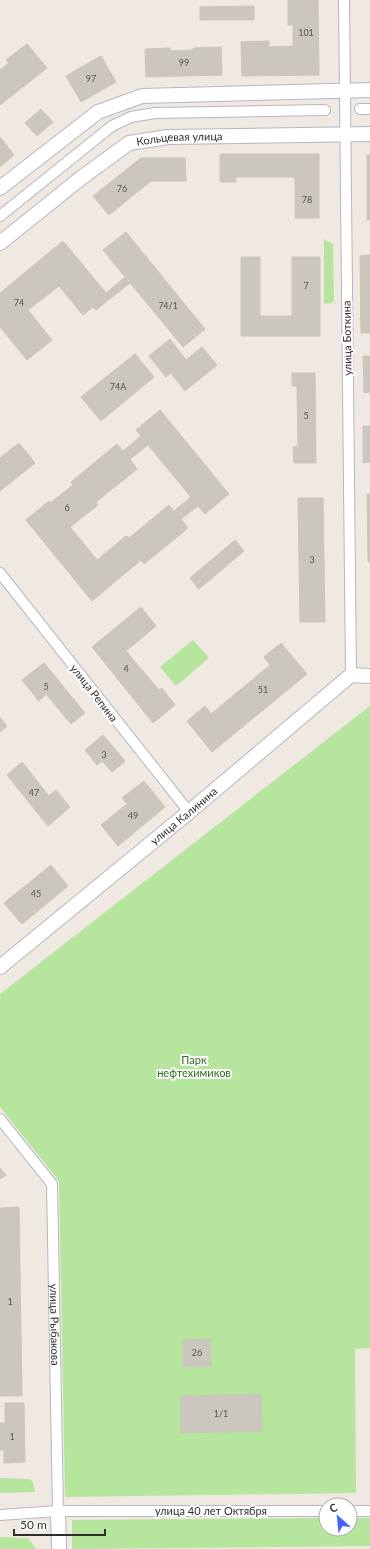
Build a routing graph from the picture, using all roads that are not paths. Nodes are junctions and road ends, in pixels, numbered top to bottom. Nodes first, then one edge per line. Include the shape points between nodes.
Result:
1 (344, 0) edge
2 (345, 90) junction
3 (370, 90) edge
4 (325, 110) dead end
5 (370, 134) edge
6 (345, 135) junction
7 (0, 188) edge
8 (0, 216) edge
9 (0, 243) edge
10 (0, 573) edge
11 (351, 675) junction
12 (370, 676) edge
13 (189, 812) junction
14 (0, 967) edge
15 (0, 1119) edge
16 (58, 1511) junction
17 (318, 1511) edge
18 (358, 1511) edge
19 (370, 1511) edge
20 (0, 1515) edge
21 (59, 1549) edge

1 - 2 street, улица Боткина
2 - 3 main road
2 - 6 street, улица Боткина
2 - 7 main road via 142,96 98,112
4 - 8 street via 155,113 131,117 112,126
5 - 6 main road, Кольцевая улица
6 - 9 main road, Кольцевая улица via 168,137 130,143 81,178
6 - 11 street, улица Боткина
10 - 13 street, улица Репина
11 - 12 main road
11 - 13 main road, улица Калинина
13 - 14 main road, улица Калинина
15 - 16 street, улица Рыбакова via 52,1184
16 - 17 street, улица 40 лет Октября
16 - 20 street, улица 40 лет Октября
16 - 21 main road, улица Рыбакова
18 - 19 street

